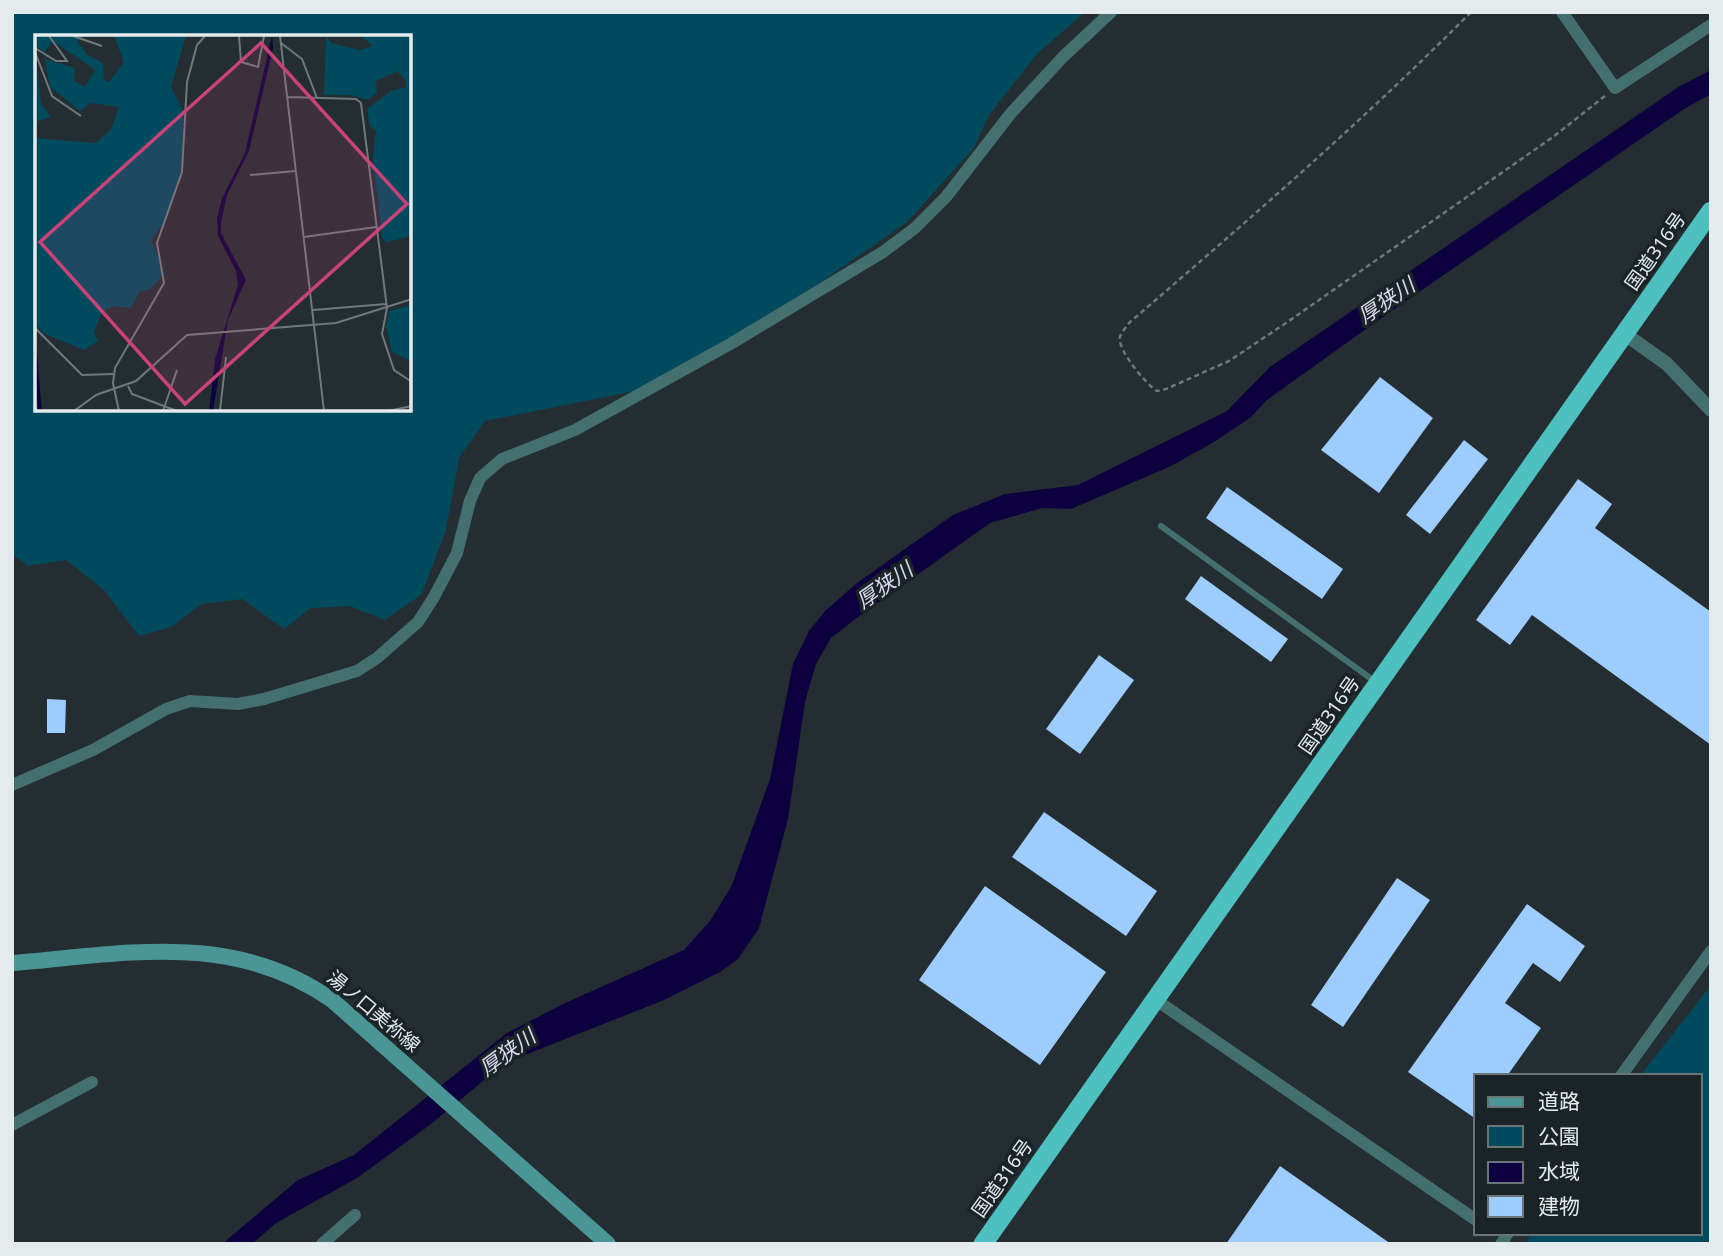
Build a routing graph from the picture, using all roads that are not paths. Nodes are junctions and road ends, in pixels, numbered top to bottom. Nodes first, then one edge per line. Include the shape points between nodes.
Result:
1 (1111, 12) edge
2 (1562, 12) edge
3 (1711, 25) edge
4 (1711, 211) edge
5 (1625, 334) junction
6 (1711, 410) edge
7 (1161, 526) dead end
8 (1378, 684) junction
9 (12, 785) edge
10 (1711, 951) edge
11 (12, 963) edge
12 (1156, 1000) junction
13 (1622, 1074) edge
14 (92, 1082) dead end
15 (12, 1125) edge
16 (355, 1215) dead end
17 (1474, 1219) edge
18 (322, 1244) edge
19 (608, 1244) edge
20 (984, 1244) edge

1 - 9 street via 1011,113 946,197 883,252 575,430 502,459 481,478 457,553 434,597 418,622 377,658 357,671 264,699 238,704 190,701 166,709 93,750
2 - 3 street via 1615,88
4 - 5 highway, 国道316号
5 - 6 street via 1667,364
5 - 8 highway, 国道316号
7 - 8 lane
8 - 12 highway, 国道316号
10 - 13 street
11 - 19 main road, 湯ノ口美祢線 via 179,951 238,957 304,981
12 - 17 street
12 - 20 highway, 国道316号
14 - 15 street
16 - 18 street

